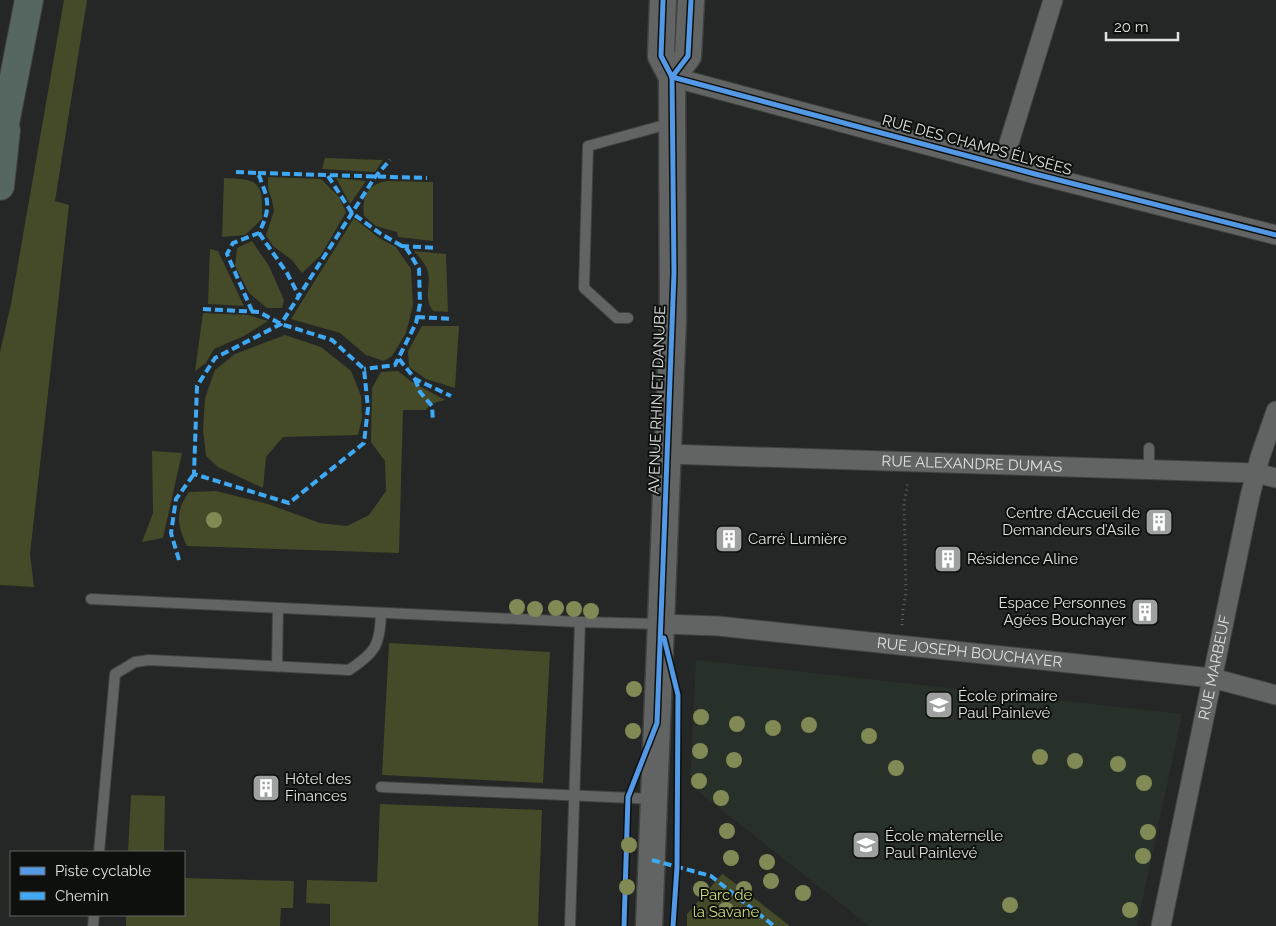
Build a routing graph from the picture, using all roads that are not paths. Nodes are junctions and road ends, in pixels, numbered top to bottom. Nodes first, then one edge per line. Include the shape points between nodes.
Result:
1 (29, 0) edge
2 (663, 0) edge
3 (691, 0) edge
4 (1053, 0) edge
5 (672, 77) junction
6 (8, 114) junction
7 (672, 123) junction
8 (0, 149) edge
9 (1006, 166) junction
10 (0, 186) edge
11 (1276, 235) edge
12 (628, 318) dead end
13 (1276, 411) edge
14 (1149, 448) dead end
15 (667, 454) junction
16 (1149, 470) junction
17 (1255, 473) junction
18 (1276, 478) edge
19 (91, 599) dead end
20 (278, 608) junction
21 (382, 613) junction
22 (580, 622) junction
23 (660, 624) junction
24 (278, 666) junction
25 (1212, 678) junction
26 (1276, 695) edge
27 (382, 787) dead end
28 (574, 794) junction
29 (655, 799) junction
30 (99, 851) edge
31 (570, 926) edge
32 (649, 926) edge
33 (1162, 926) edge

1 - 6 highway
2 - 5 street, AVENUE RHIN ET DANUBE via 661,56
3 - 5 street via 688,56
4 - 9 street via 1009,143
5 - 7 street, AVENUE RHIN ET DANUBE
5 - 9 street, RUE DES CHAMPS ÉLYSÉES
6 - 8 highway
6 - 10 highway
7 - 12 lane via 588,146 584,288 617,318
7 - 15 street, AVENUE RHIN ET DANUBE via 674,273
9 - 11 street, RUE DES CHAMPS ÉLYSÉES
13 - 17 street, RUE MARBEUF
14 - 16 lane
15 - 16 street, RUE ALEXANDRE DUMAS
15 - 23 street, AVENUE RHIN ET DANUBE
16 - 17 street, RUE ALEXANDRE DUMAS
17 - 18 street, RUE ALEXANDRE DUMAS
17 - 25 street, RUE MARBEUF
19 - 20 lane
20 - 21 lane
20 - 24 lane
21 - 22 lane
21 - 24 lane via 381,636 368,658 349,670
22 - 23 lane
22 - 28 lane
23 - 25 street, RUE JOSEPH BOUCHAYER via 718,626
23 - 29 street, AVENUE RHIN ET DANUBE
24 - 30 lane via 149,660 135,662 115,674
25 - 26 street, RUE JOSEPH BOUCHAYER
25 - 33 street, RUE MARBEUF
27 - 28 lane
28 - 29 lane
28 - 31 lane
29 - 32 street, AVENUE RHIN ET DANUBE

